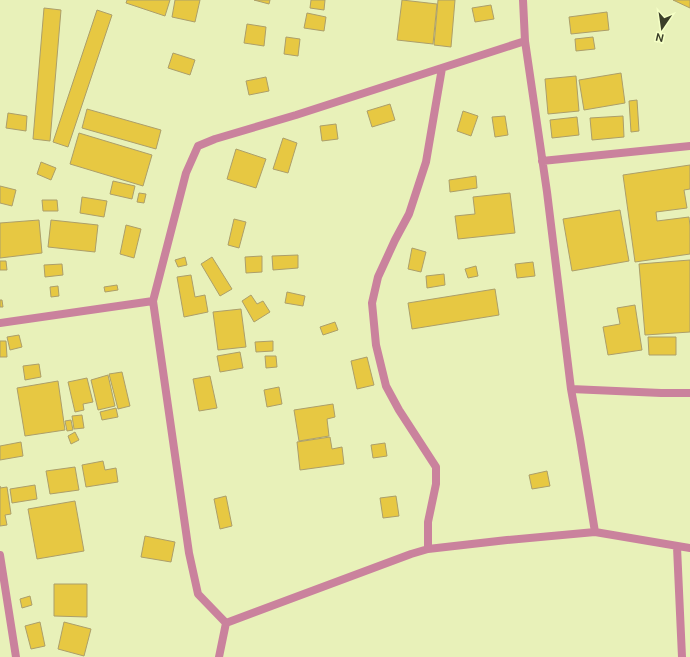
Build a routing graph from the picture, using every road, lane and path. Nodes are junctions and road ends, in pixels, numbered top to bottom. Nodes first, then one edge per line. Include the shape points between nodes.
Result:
1 (523, 0) edge
2 (525, 41) junction
3 (442, 68) junction
4 (690, 146) edge
5 (542, 161) junction
6 (153, 301) junction
7 (0, 323) edge
8 (571, 389) junction
9 (690, 393) edge
10 (595, 532) junction
11 (677, 546) junction
12 (690, 548) edge
13 (428, 549) junction
14 (0, 555) edge
15 (226, 623) junction
16 (16, 657) edge
17 (219, 657) edge
18 (682, 657) edge

1 - 2 street
2 - 3 street
2 - 5 street
3 - 6 street via 198,146 186,173
3 - 13 street via 426,162 409,214 378,277 372,303 376,345 386,386 436,467 436,484 428,522
4 - 5 street
5 - 8 street
6 - 7 street
6 - 15 street via 198,594
8 - 9 street
8 - 10 street
10 - 11 street
10 - 13 street
11 - 12 street
11 - 18 street
13 - 15 street
14 - 16 street
15 - 17 street

